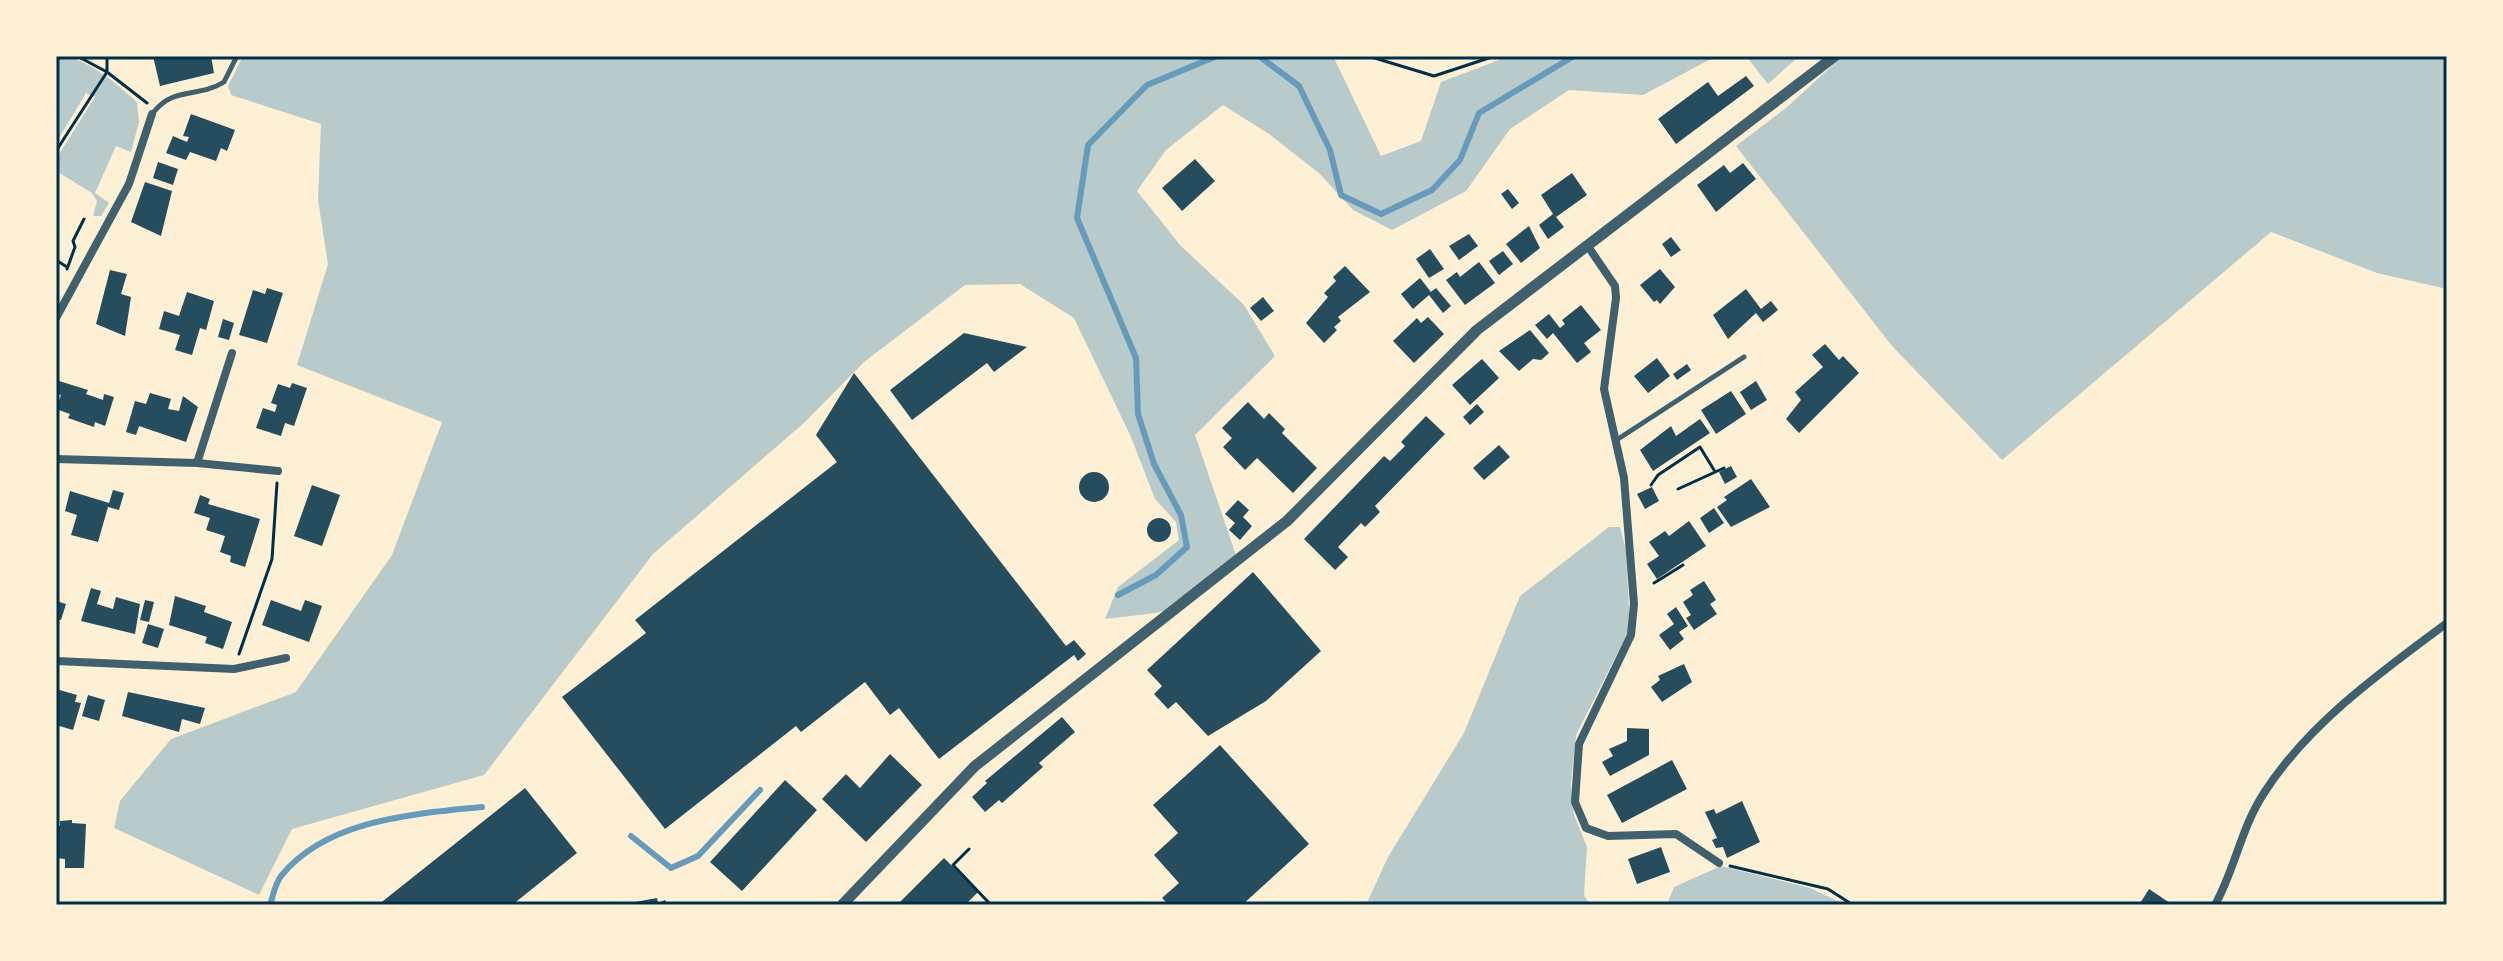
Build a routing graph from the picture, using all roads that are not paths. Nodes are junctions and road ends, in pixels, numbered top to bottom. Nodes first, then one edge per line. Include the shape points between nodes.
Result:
1 (237, 56) edge
2 (1835, 56) edge
3 (152, 114) joint
4 (1587, 245) junction
5 (56, 318) edge
6 (232, 353) dead end
7 (1744, 357) dead end
8 (1615, 441) junction
9 (56, 459) edge
10 (197, 463) junction
11 (278, 471) road end
12 (2447, 623) edge
13 (286, 658) dead end
14 (56, 661) edge
15 (1719, 863) road end
16 (842, 905) edge
17 (2215, 905) edge

1 - 3 lane via 224,82 175,94
2 - 4 street
3 - 5 street via 129,184
4 - 8 street via 1615,286 1604,368
4 - 16 street via 1477,330 1287,521 975,766
6 - 10 street
7 - 8 lane
8 - 15 street via 1624,478 1632,570 1631,635 1579,744 1575,802 1586,828 1608,836 1676,834
9 - 10 street
10 - 11 street
12 - 17 street via 2312,735 2263,794
13 - 14 street via 234,669

